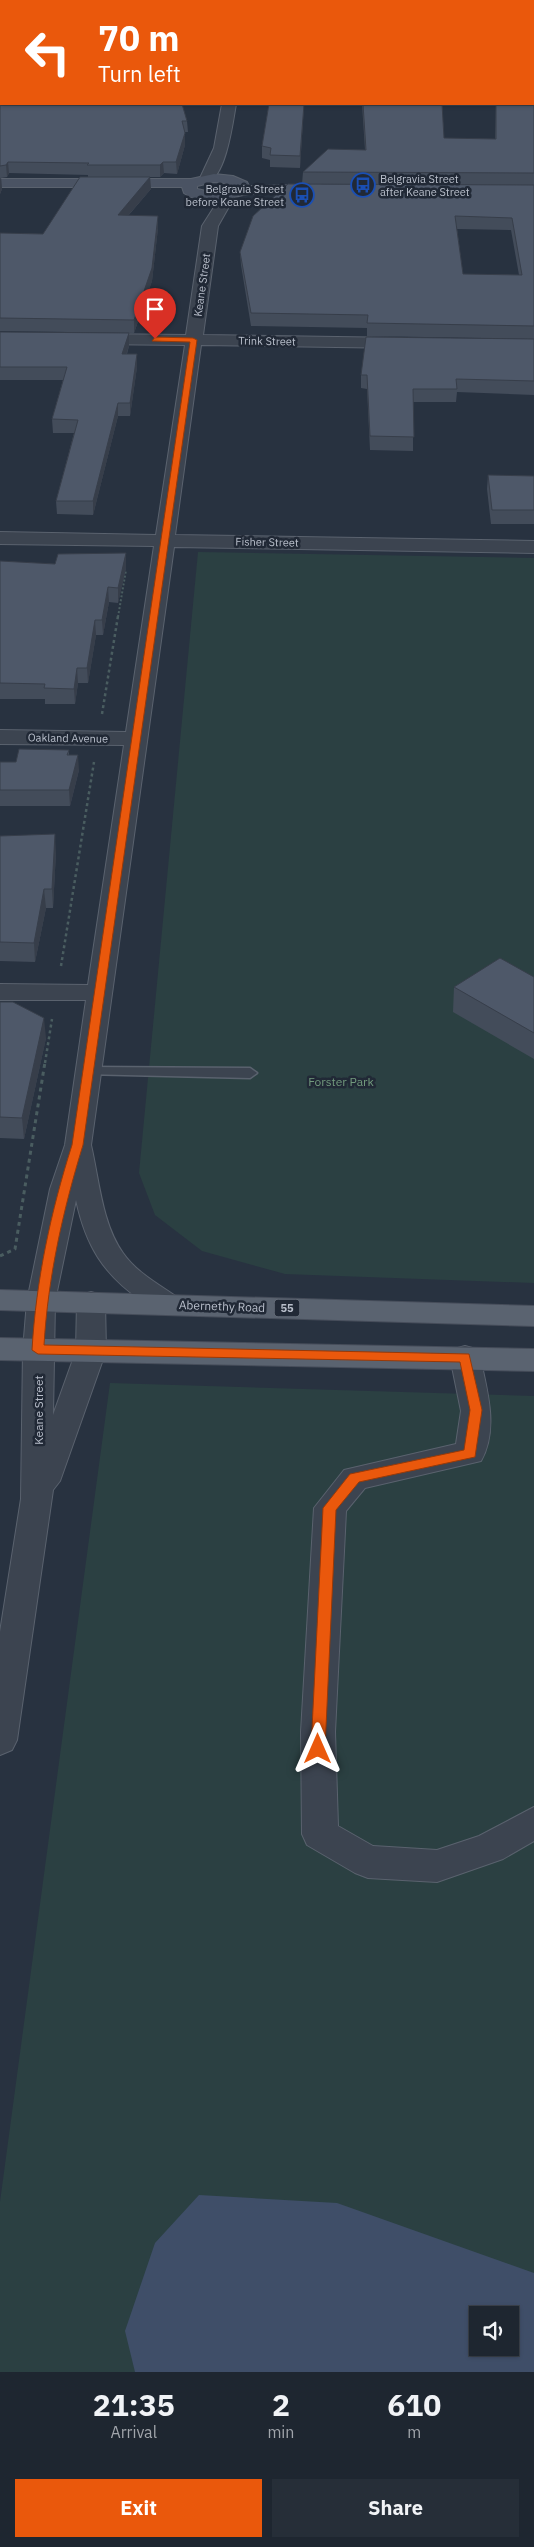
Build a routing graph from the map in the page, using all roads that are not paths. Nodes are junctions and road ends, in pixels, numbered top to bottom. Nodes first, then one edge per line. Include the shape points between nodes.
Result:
1 (229, 105) edge
2 (221, 148) junction
3 (207, 178) junction
4 (0, 183) edge
5 (234, 187) junction
6 (194, 190) junction
7 (210, 226) junction
8 (77, 338) edge
9 (193, 340) junction
10 (417, 343) edge
11 (0, 538) edge
12 (165, 540) junction
13 (534, 547) edge
14 (0, 737) edge
15 (136, 739) junction
16 (0, 992) edge
17 (99, 993) junction
18 (88, 1071) junction
19 (250, 1073) dead end
20 (78, 1145) junction
21 (0, 1300) edge
22 (40, 1301) junction
23 (91, 1302) junction
24 (167, 1304) junction
25 (534, 1316) edge
26 (0, 1349) edge
27 (38, 1350) junction
28 (92, 1351) junction
29 (465, 1357) junction
30 (534, 1360) edge
31 (37, 1499) junction
32 (0, 1740) edge
33 (534, 1824) edge

1 - 2 street
2 - 3 street
2 - 5 street
3 - 5 street
3 - 6 street
4 - 6 street via 116,184
5 - 5 street via 336,189
5 - 6 street
5 - 7 street, Keane Street
6 - 7 street, Keane Street
7 - 9 street, Keane Street
8 - 9 street, Trink Street
9 - 10 street, Trink Street
9 - 12 street, Keane Street
11 - 12 street, Fisher Street
12 - 13 street, Fisher Street
12 - 15 street, Keane Street
14 - 15 street, Oakland Avenue
15 - 17 street, Keane Street
16 - 17 street
17 - 18 street, Keane Street
18 - 19 lane
18 - 20 street, Keane Street
20 - 22 street, Keane Street via 64,1189
20 - 24 street, Keane Street via 95,1215 112,1259 128,1276
21 - 22 main road, Abernethy Road / 55
22 - 23 main road, Abernethy Road / 55
22 - 27 street, Keane Street
23 - 24 main road, Abernethy Road / 55
23 - 28 street, Keane Street
24 - 25 main road, Abernethy Road / 55
26 - 27 main road
27 - 28 main road
27 - 31 street, Keane Street
28 - 29 main road
28 - 31 street, Keane Street
29 - 30 main road
29 - 33 street via 476,1410 470,1453 355,1478 330,1508 318,1732 320,1834 368,1862 437,1866 490,1848
31 - 32 street, Keane Street

